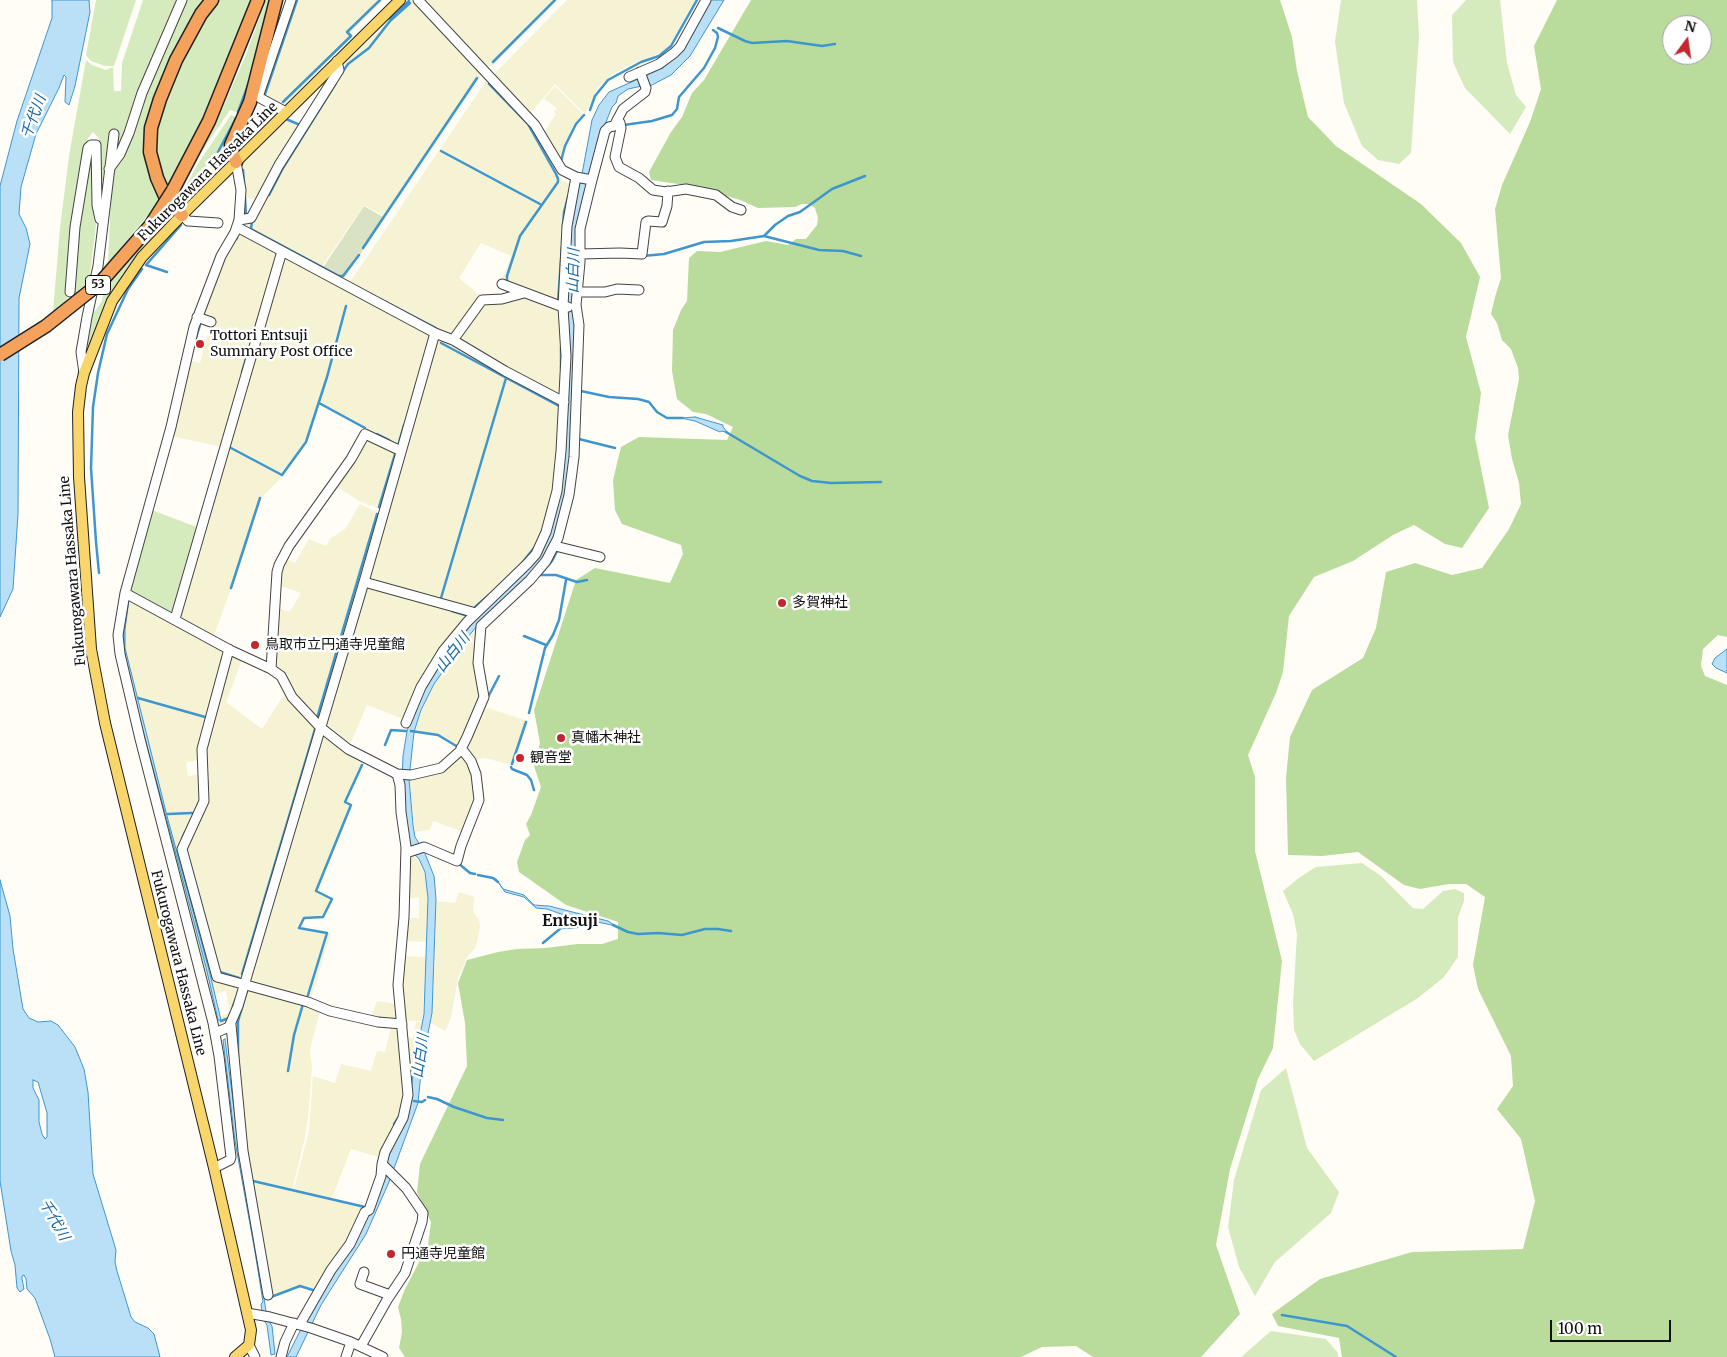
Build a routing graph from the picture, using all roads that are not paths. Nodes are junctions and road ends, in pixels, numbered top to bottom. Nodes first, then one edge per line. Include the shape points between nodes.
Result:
1 (182, 0) edge
2 (212, 0) edge
3 (258, 0) edge
4 (276, 0) edge
5 (291, 0) edge
6 (400, 0) edge
7 (418, 0) edge
8 (706, 0) edge
9 (337, 61) junction
10 (640, 72) junction
11 (630, 76) dead end
12 (286, 112) junction
13 (617, 120) junction
14 (114, 134) dead end
15 (236, 162) junction
16 (109, 170) junction
17 (576, 177) junction
18 (592, 180) junction
19 (668, 191) junction
20 (741, 210) dead end
21 (182, 216) junction
22 (218, 223) dead end
23 (238, 224) junction
24 (102, 227) junction
25 (282, 251) junction
26 (580, 254) junction
27 (502, 284) dead end
28 (639, 290) dead end
29 (70, 292) dead end
30 (577, 292) junction
31 (524, 293) junction
32 (576, 306) junction
33 (563, 308) junction
34 (197, 317) junction
35 (211, 322) dead end
36 (436, 333) junction
37 (453, 340) junction
38 (0, 355) edge
39 (84, 373) junction
40 (564, 402) junction
41 (401, 451) junction
42 (555, 546) junction
43 (600, 557) dead end
44 (364, 582) junction
45 (125, 593) junction
46 (476, 613) junction
47 (175, 619) junction
48 (229, 649) junction
49 (272, 669) junction
50 (406, 723) dead end
51 (320, 727) junction
52 (461, 748) junction
53 (398, 774) junction
54 (406, 853) junction
55 (244, 985) junction
56 (402, 1024) junction
57 (231, 1025) junction
58 (215, 1033) junction
59 (383, 1165) junction
60 (214, 1168) junction
61 (364, 1272) dead end
62 (390, 1294) junction
63 (268, 1295) dead end
64 (247, 1313) junction
65 (302, 1325) junction
66 (351, 1342) junction
67 (361, 1346) junction
68 (247, 1347) junction
69 (235, 1357) edge
70 (255, 1357) edge
71 (282, 1357) edge
72 (346, 1357) edge
73 (383, 1357) edge

1 - 16 street via 120,154
2 - 21 highway via 176,60 151,128 150,152 157,178 165,196
3 - 38 highway, 53, bridge via 209,121 150,226 100,283 46,326
4 - 15 highway via 250,102 231,145
5 - 12 street via 260,94 260,98
6 - 9 main road, Fukurogawara Hassaka Line
7 - 17 street via 535,125 562,170
8 - 10 street via 674,54
9 - 12 main road, Fukurogawara Hassaka Line
9 - 23 street via 339,70 279,165 251,218
10 - 11 street
10 - 13 street via 645,92 623,109
12 - 15 main road, Fukurogawara Hassaka Line
13 - 18 street via 605,131
13 - 19 street via 621,128 615,157 619,167 653,190
14 - 16 street
15 - 21 main road, Fukurogawara Hassaka Line
15 - 23 street via 240,190
16 - 24 street
17 - 18 street
17 - 33 street via 567,226
18 - 26 street via 580,229
19 - 20 street via 686,189 716,196
19 - 26 street via 662,222 646,222 642,254
21 - 22 street via 188,221
21 - 39 main road, Fukurogawara Hassaka Line via 142,257 112,301
23 - 25 street
23 - 34 street via 221,256
24 - 29 street via 97,204 96,145 91,145 75,227
24 - 39 street via 98,266 81,352
25 - 36 street
25 - 47 street
26 - 30 street
27 - 31 street
28 - 30 street
30 - 32 street
31 - 33 street
31 - 37 street via 482,300
32 - 33 street
32 - 42 street via 579,325 574,457 569,495
33 - 40 street
34 - 35 street
34 - 45 street via 171,427
36 - 37 street
36 - 41 street
37 - 40 street
39 - 60 main road, Fukurogawara Hassaka Line via 78,412 79,477 91,649 105,723
40 - 46 street via 557,491 546,532 536,554
41 - 44 street
41 - 49 street via 365,434 289,546 277,572
42 - 43 street
42 - 52 street via 530,580 481,626 478,663 484,697
44 - 46 street
44 - 51 street
45 - 47 street
45 - 58 street via 118,635 120,654
46 - 50 street via 433,665
47 - 48 street
48 - 49 street
48 - 55 street via 202,749 204,801 182,849 217,976
49 - 51 street
51 - 53 street via 348,749
51 - 55 street
52 - 53 street via 441,768
52 - 54 street via 474,767 479,800 458,861 424,847
53 - 54 street
54 - 56 street via 398,985
55 - 56 street via 340,1013
55 - 57 street
56 - 59 street via 407,1104 385,1152
57 - 58 street
57 - 63 street via 244,1151
58 - 60 street via 231,1157
59 - 62 street via 406,1188 423,1213 405,1273
59 - 65 street via 369,1210 331,1270
60 - 64 main road, Fukurogawara Hassaka Line
61 - 62 street via 360,1284
62 - 67 street
64 - 65 street
64 - 68 main road, Fukurogawara Hassaka Line via 251,1330
65 - 66 street
65 - 71 street via 285,1342
66 - 67 street
66 - 72 street
67 - 73 street
68 - 69 main road
68 - 70 street

